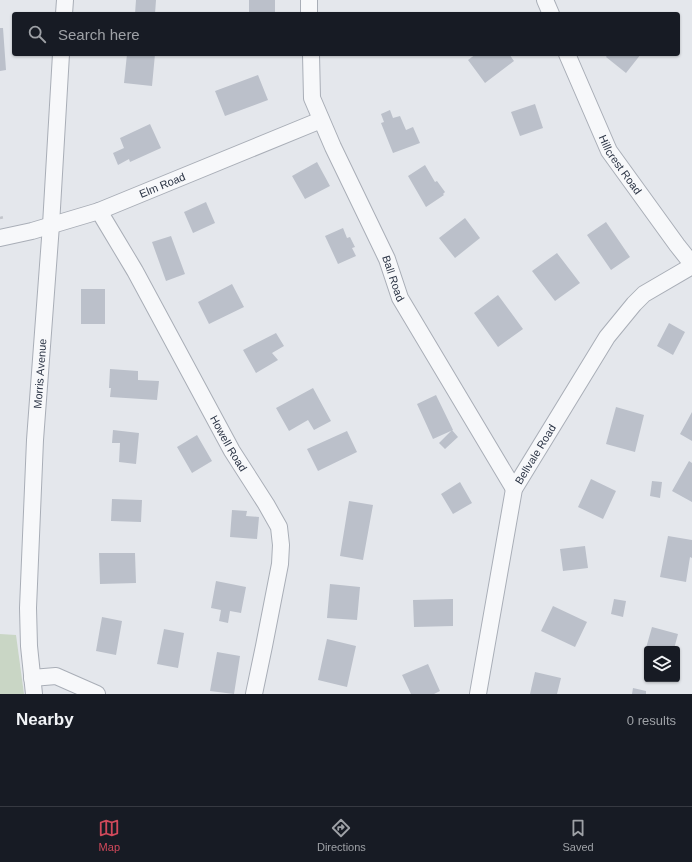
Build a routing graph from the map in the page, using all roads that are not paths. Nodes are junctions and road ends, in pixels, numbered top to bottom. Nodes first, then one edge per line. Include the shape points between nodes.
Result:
1 (66, 0) edge
2 (309, 0) edge
3 (545, 0) edge
4 (64, 12) edge
5 (309, 12) edge
6 (550, 12) edge
7 (62, 56) edge
8 (311, 56) edge
9 (569, 56) edge
10 (321, 120) junction
11 (99, 211) junction
12 (51, 225) junction
13 (0, 238) edge
14 (692, 265) edge
15 (514, 489) junction
16 (33, 686) edge
17 (97, 694) edge
18 (254, 694) edge
19 (478, 694) edge

1 - 4 street
2 - 5 street
3 - 6 street
7 - 12 street, Morris Avenue
8 - 10 street, Ball Road via 312,98
9 - 14 street, Hillcrest Road via 609,151
10 - 11 street, Elm Road
10 - 15 street, Ball Road via 387,259 400,298
11 - 12 street, Elm Road
11 - 18 street, Howell Road via 136,271 232,451 279,527 280,564
12 - 13 street, Elm Road via 32,232
12 - 16 street, Morris Avenue via 35,440 28,600
14 - 15 street, Bellvale Road via 644,294 630,309 607,338
15 - 19 street, Bellvale Road
16 - 17 street via 56,676

